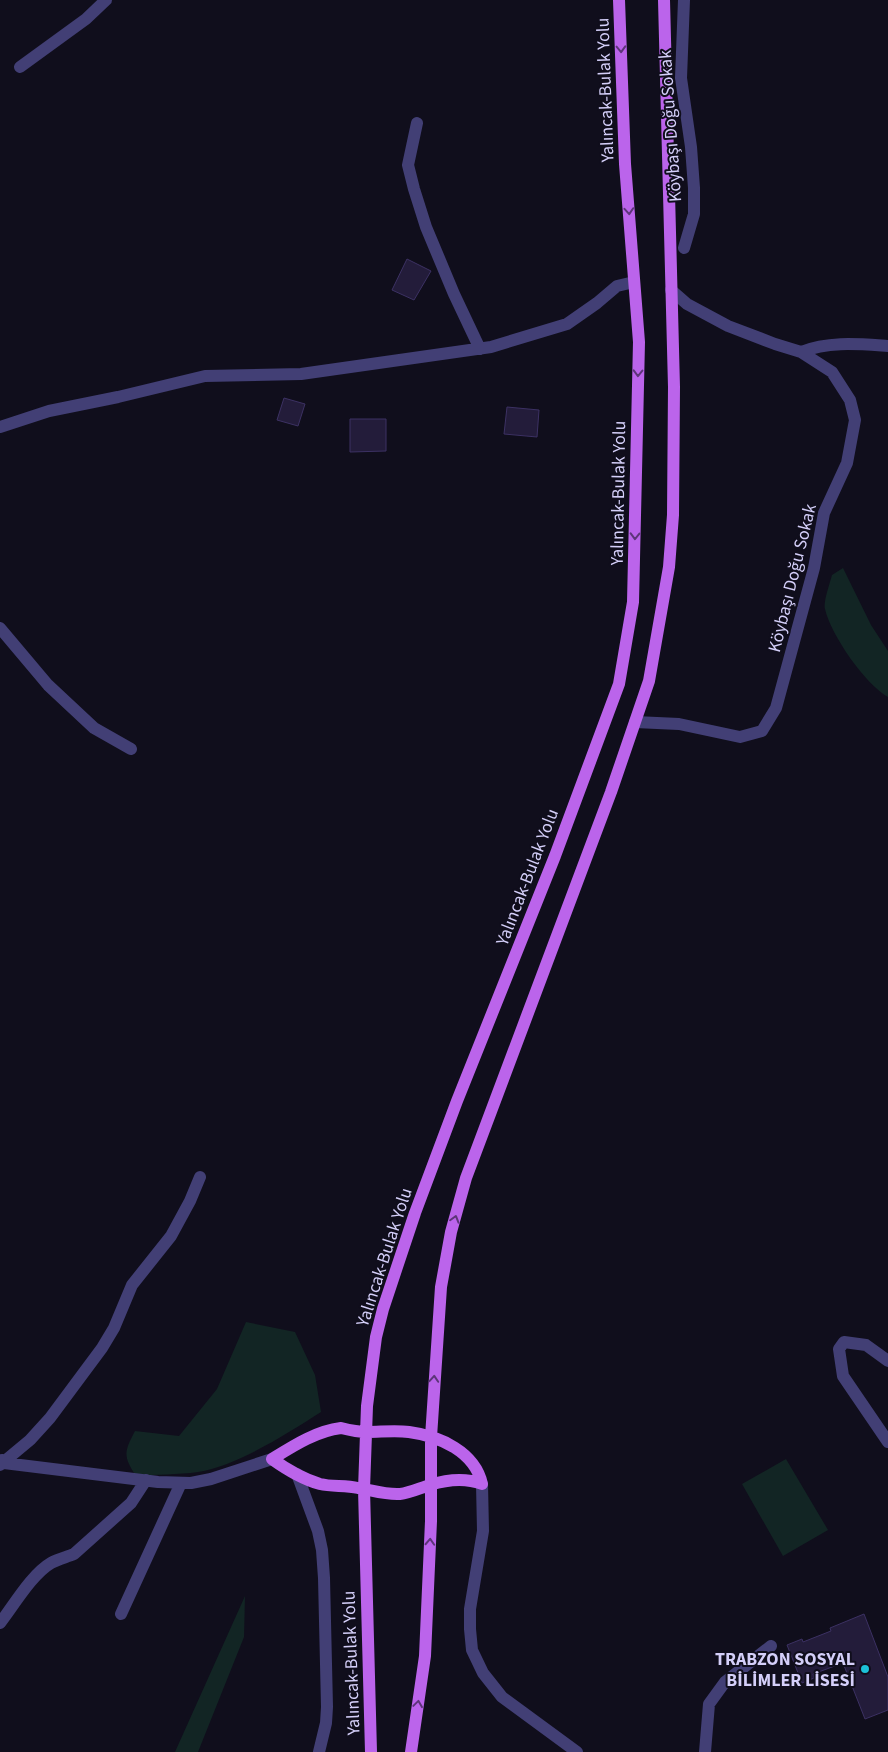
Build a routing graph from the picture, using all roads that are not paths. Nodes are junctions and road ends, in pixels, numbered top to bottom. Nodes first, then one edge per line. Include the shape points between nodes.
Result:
1 (106, 0) edge
2 (619, 0) edge
3 (664, 0) edge
4 (684, 0) edge
5 (20, 67) dead end
6 (417, 123) dead end
7 (684, 248) dead end
8 (634, 282) junction
9 (671, 290) junction
10 (888, 346) edge
11 (480, 349) junction
12 (801, 352) junction
13 (0, 427) edge
14 (0, 628) edge
15 (635, 722) junction
16 (131, 749) dead end
17 (200, 1178) dead end
18 (888, 1361) edge
19 (365, 1432) junction
20 (431, 1437) junction
21 (888, 1442) edge
22 (272, 1459) junction
23 (1, 1462) edge
24 (297, 1474) junction
25 (146, 1480) junction
26 (181, 1483) junction
27 (482, 1484) junction
28 (431, 1485) junction
29 (364, 1489) junction
30 (121, 1614) dead end
31 (0, 1623) edge
32 (770, 1646) dead end
33 (318, 1752) edge
34 (371, 1752) edge
35 (411, 1752) edge
36 (577, 1752) edge
37 (705, 1752) edge

1 - 5 street via 86,19
2 -> 8 main road, Yalıncak-Bulak Yolu via 625,164
3 - 9 main road
4 - 7 street, Köybaşı Doğu Sokak via 681,78 691,147 694,214
6 - 11 street via 408,165 414,189 454,294
8 - 11 street via 617,286 567,324
8 -> 19 main road, Yalıncak-Bulak Yolu via 639,342 633,602 619,684 412,1221 378,1327
9 - 12 street, Köybaşı Doğu Sokak via 687,304 728,326
9 - 15 main road via 674,387 673,515 669,567 649,681
10 - 12 street via 817,346
11 - 13 street via 301,374 205,376 49,411
12 - 15 street, Köybaşı Doğu Sokak via 832,372 850,400 855,420 847,463 824,514 814,568 776,708 762,731 740,736 678,724
14 - 16 street via 48,685 94,728
20 -> 15 main road via 441,1287 450,1232 466,1178
17 - 23 street via 171,1236 132,1285 102,1348 50,1418 30,1440
18 - 21 street via 866,1345 844,1342 839,1349 843,1376
19 - 20 main road via 399,1431
19 - 22 main road via 333,1429
19 - 29 main road, Yalıncak-Bulak Yolu
20 - 27 main road via 469,1458 480,1474
20 - 28 main road
22 - 24 main road
22 - 26 street via 211,1479
23 - 25 street
24 - 29 main road via 321,1484
24 - 33 street via 322,1550 327,1707
25 - 26 street
25 - 31 street via 131,1502 74,1554 52,1562 35,1577
26 - 30 street
27 - 28 main road via 466,1480
27 - 36 street via 482,1531 470,1609 472,1650 483,1673 502,1697
28 - 29 main road via 400,1494
35 -> 28 main road via 425,1656
29 - 34 main road, Yalıncak-Bulak Yolu
32 - 37 street via 725,1682 709,1704

